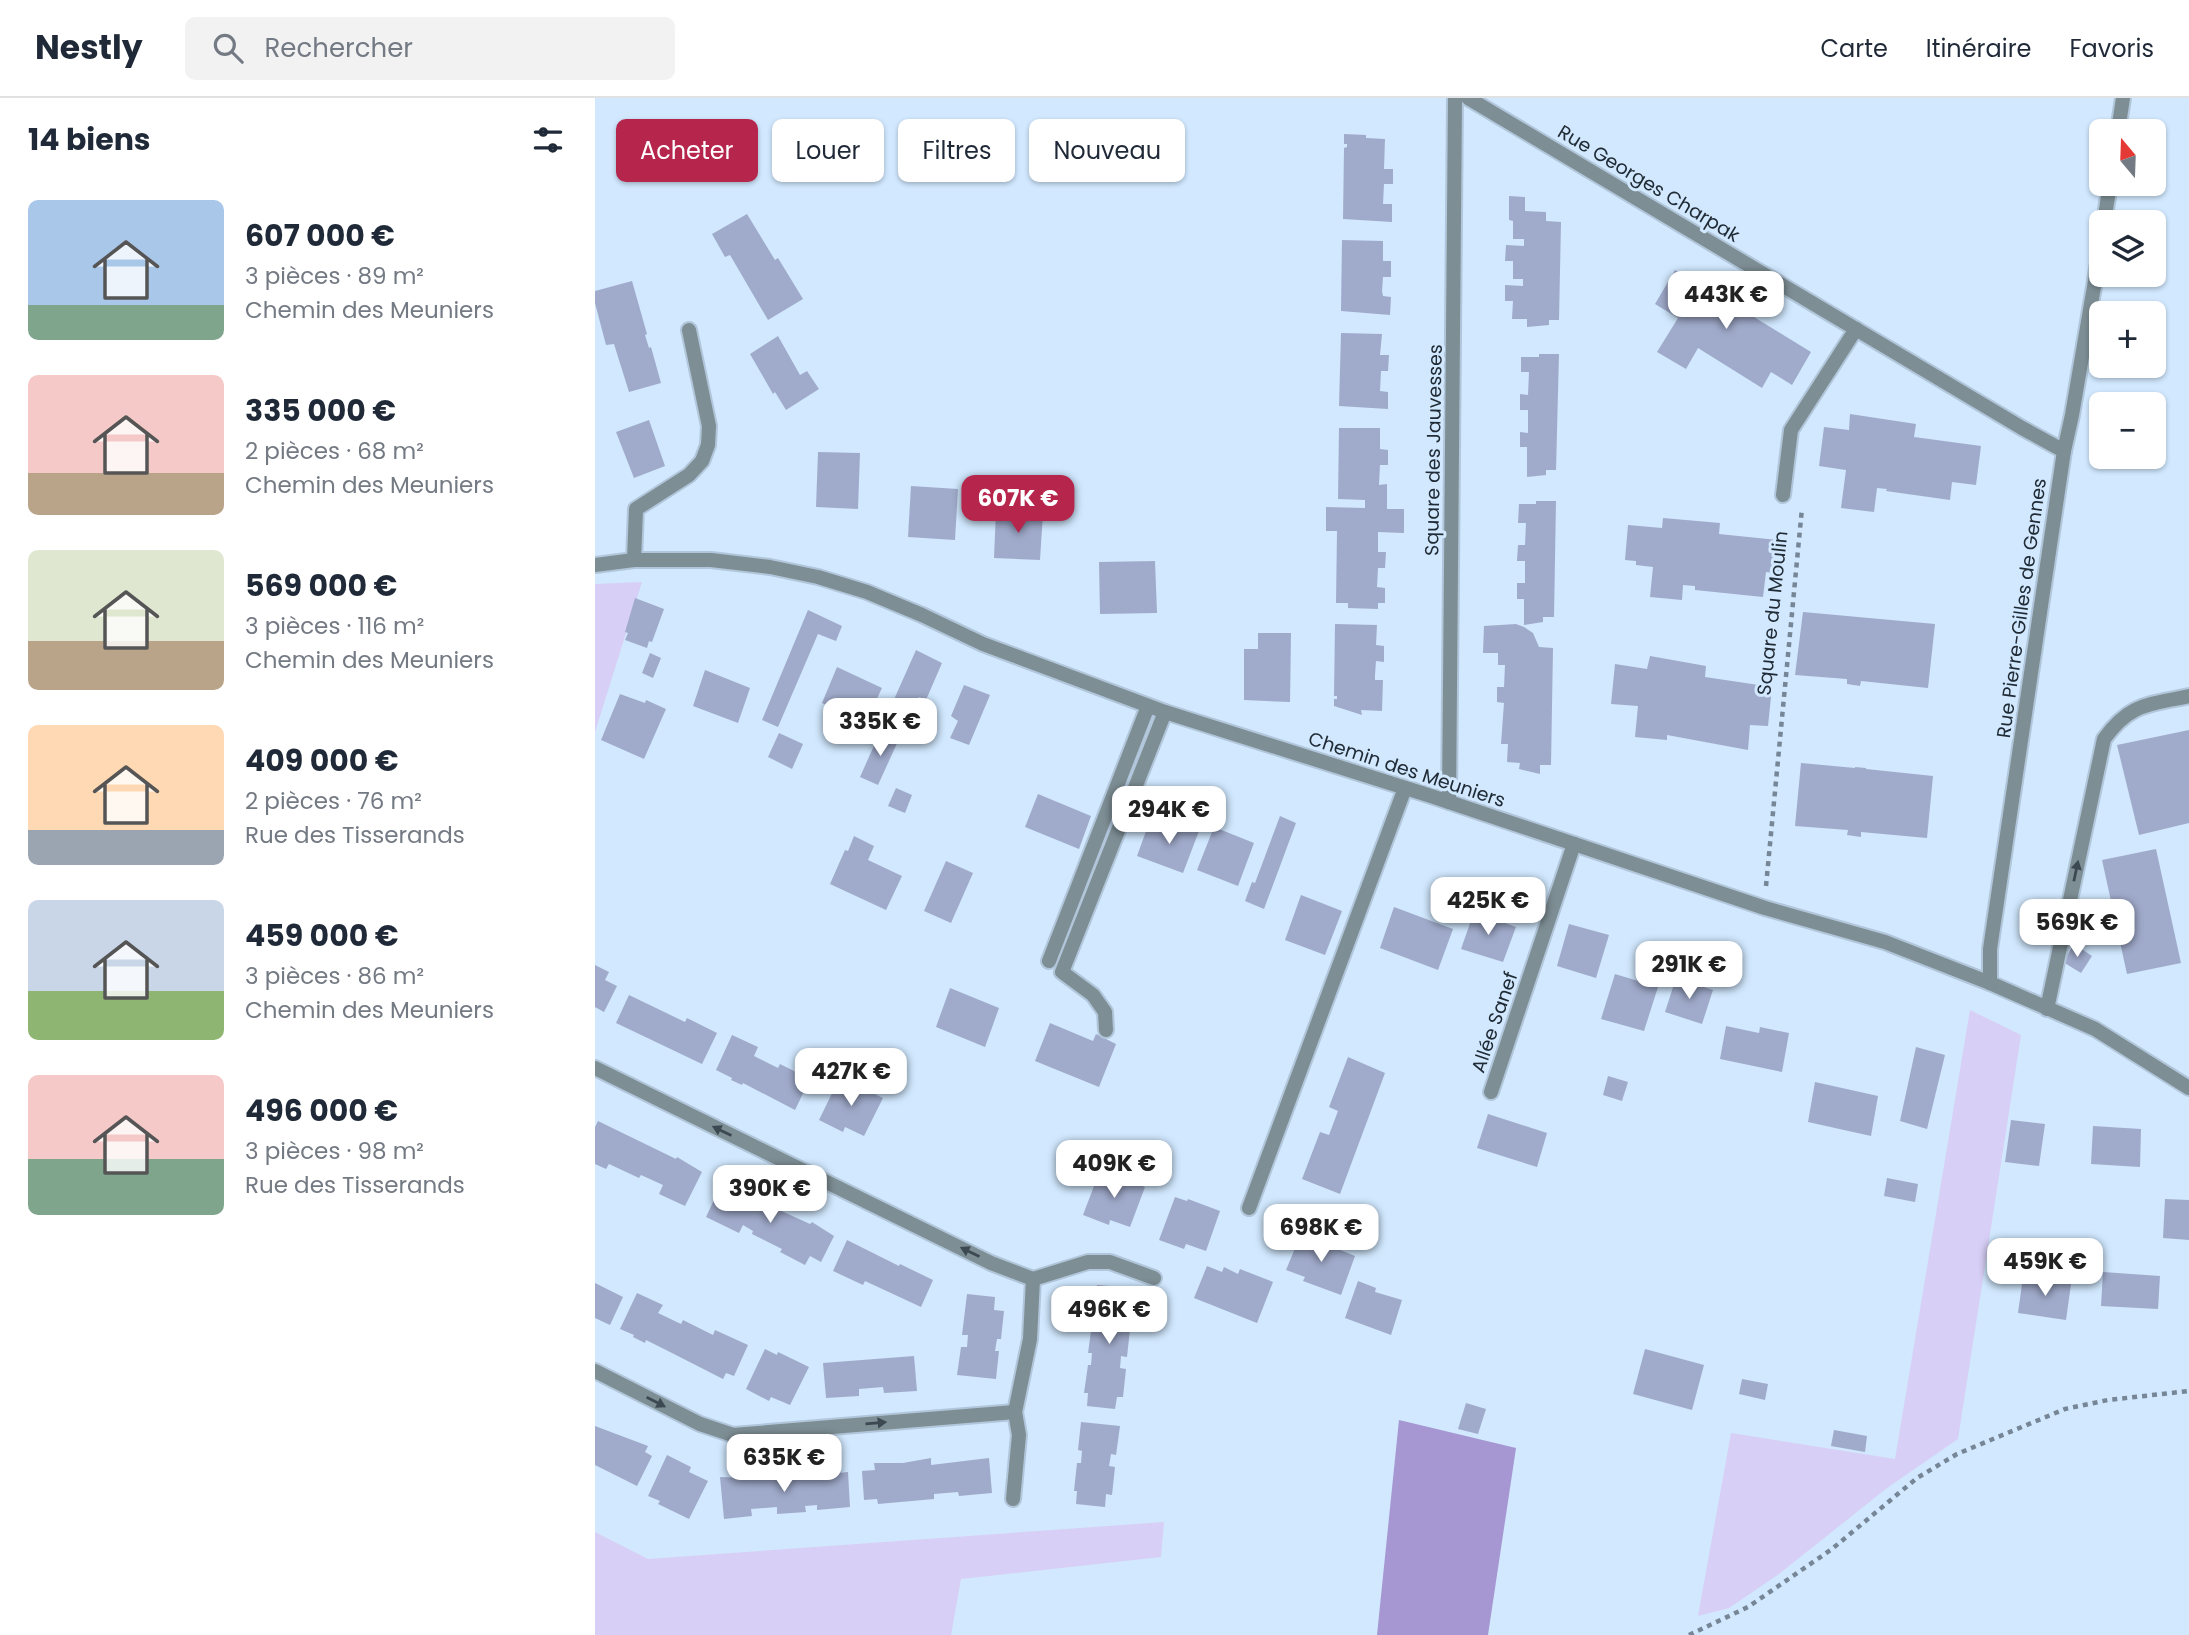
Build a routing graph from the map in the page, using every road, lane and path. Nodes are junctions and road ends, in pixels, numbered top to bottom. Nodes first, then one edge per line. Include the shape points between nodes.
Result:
1 (1455, 98) edge
2 (1468, 98) edge
3 (2123, 98) edge
4 (2120, 119) edge
5 (2094, 287) edge
6 (1856, 329) junction
7 (689, 330) dead end
8 (2064, 451) junction
9 (1783, 495) dead end
10 (1802, 507) dead end
11 (634, 560) junction
12 (595, 565) edge
13 (2189, 696) edge
14 (1148, 706) junction
15 (1165, 712) junction
16 (1405, 788) junction
17 (1449, 802) junction
18 (1574, 844) junction
19 (1765, 908) junction
20 (1049, 961) dead end
21 (1990, 984) junction
22 (2047, 1009) junction
23 (1106, 1030) dead end
24 (595, 1068) edge
25 (2189, 1088) edge
26 (1491, 1092) dead end
27 (1249, 1208) dead end
28 (1033, 1279) junction
29 (1154, 1279) dead end
30 (595, 1371) edge
31 (2189, 1391) edge
32 (1016, 1412) junction
33 (1013, 1499) dead end
34 (1689, 1635) edge

1 - 17 street, Square des Jauvesses
2 - 6 street, Rue Georges Charpak
3 - 4 street
5 - 8 street, Rue Pierre-Gilles de Gennes
6 - 8 street, Rue Georges Charpak
6 - 9 street via 1791,430
7 - 11 street via 709,426 708,445 689,475 636,509
8 - 21 street, Rue Pierre-Gilles de Gennes via 1992,935
10 - 19 path, Square du Moulin
11 - 12 street, Chemin des Meuniers
11 - 14 street, Chemin des Meuniers via 711,560 818,577 867,592 983,644
22 -> 13 street via 2104,739 2129,712
14 - 15 street, Chemin des Meuniers
14 - 20 street
15 - 16 street, Chemin des Meuniers
15 - 23 street via 1062,972 1093,995 1105,1012
16 - 17 street, Chemin des Meuniers
16 - 27 street
17 - 18 street, Chemin des Meuniers
18 - 19 street, Chemin des Meuniers
18 - 26 street, Allée Sanef
19 - 21 street, Chemin des Meuniers via 1885,942
21 - 22 street, Chemin des Meuniers
22 - 25 street, Chemin des Meuniers via 2095,1029
28 -> 24 street via 991,1263
28 - 29 street via 1088,1262 1110,1262
28 - 32 street via 1030,1339
30 -> 32 street via 700,1424 733,1435
31 - 34 path via 2065,1409 1957,1454 1917,1478 1832,1549 1748,1607
32 - 33 street via 1019,1435

